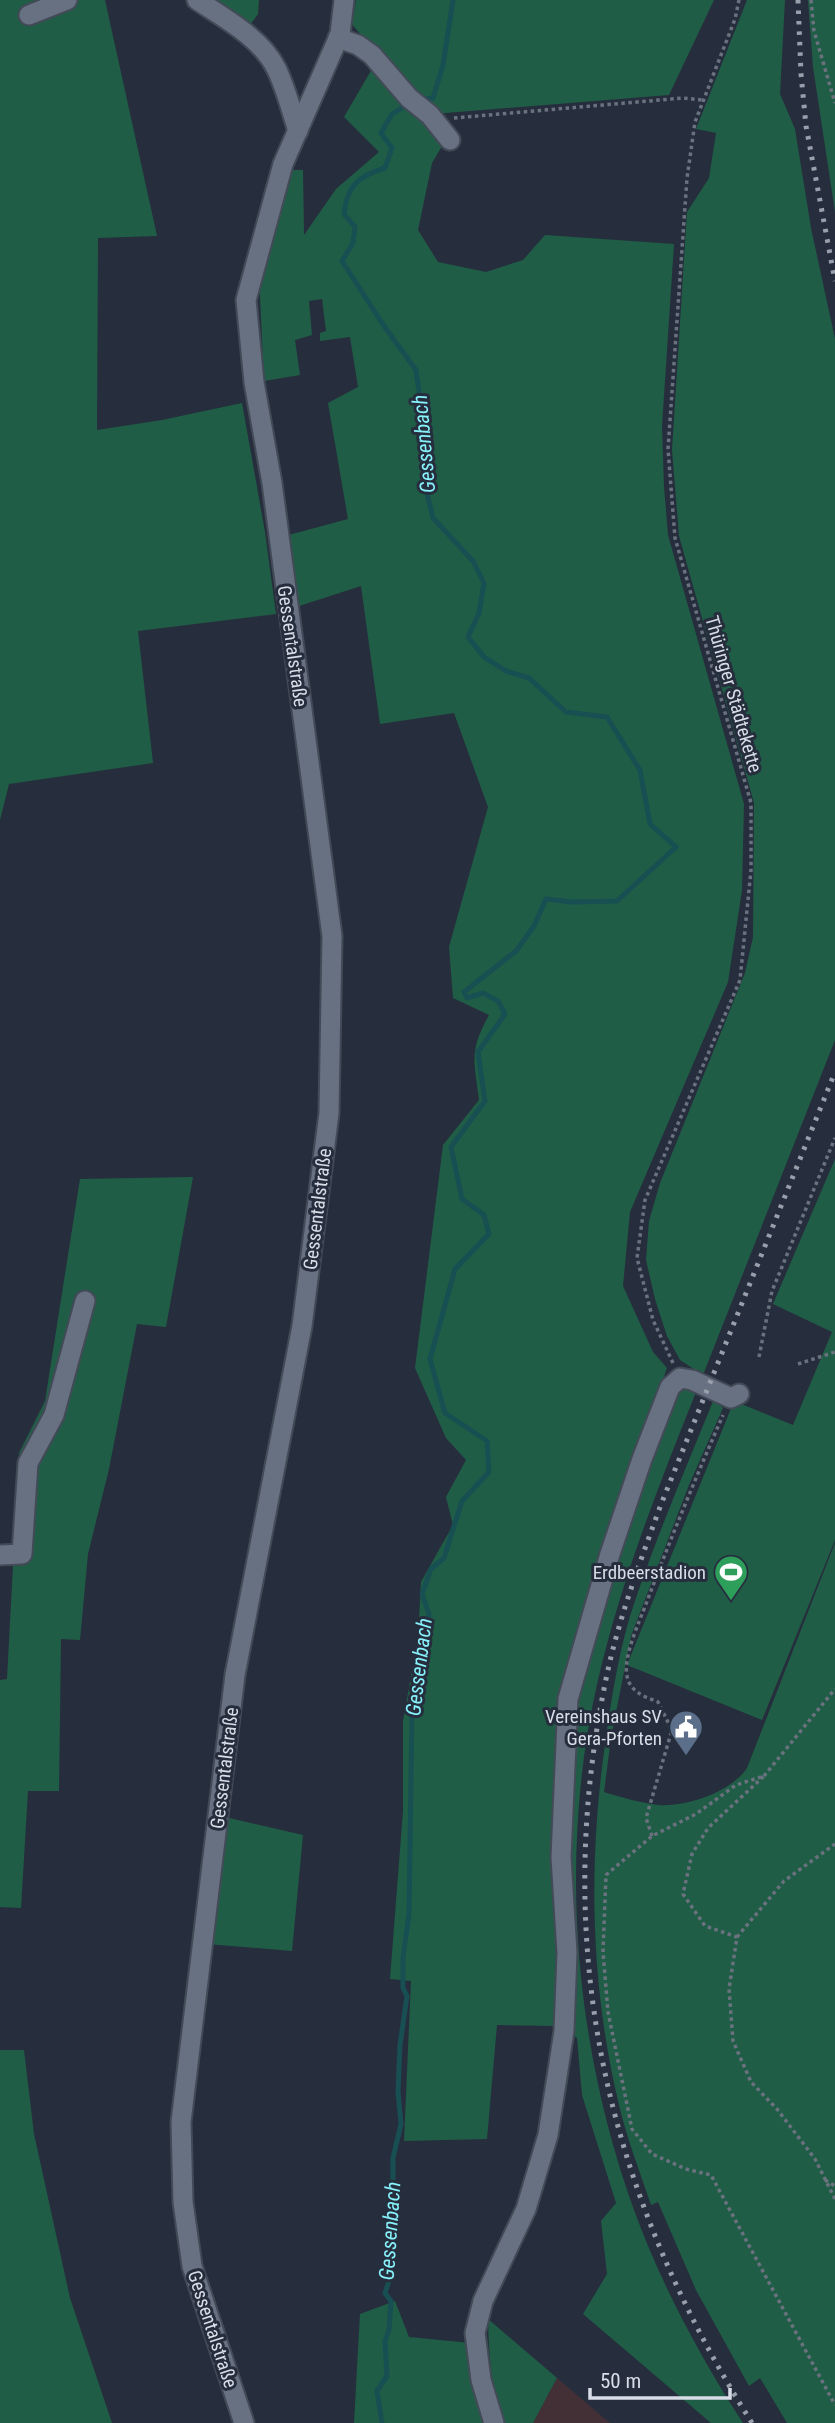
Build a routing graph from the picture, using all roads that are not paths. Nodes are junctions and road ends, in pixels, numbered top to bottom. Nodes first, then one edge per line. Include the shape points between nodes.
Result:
1 (67, 0) edge
2 (197, 0) edge
3 (344, 0) edge
4 (29, 15) dead end
5 (338, 38) junction
6 (298, 131) junction
7 (450, 141) dead end
8 (85, 1301) dead end
9 (735, 1396) road end
10 (0, 1555) edge
11 (244, 2423) edge
12 (494, 2423) edge

1 - 4 street
2 - 6 street via 251,38 268,56
3 - 5 street, Gessentalstraße
5 - 6 street, Gessentalstraße
5 - 7 street via 358,44 372,55
6 - 11 street, Gessentalstraße via 283,164 246,300 332,936 329,1114 302,1326 235,1675 181,2122 183,2202 192,2266
8 - 10 street via 54,1415 27,1463 22,1554
9 - 12 street via 680,1378 670,1387 610,1554 568,1699 561,1857 567,1953 564,2031 548,2135 526,2209 483,2301 475,2333 481,2380

